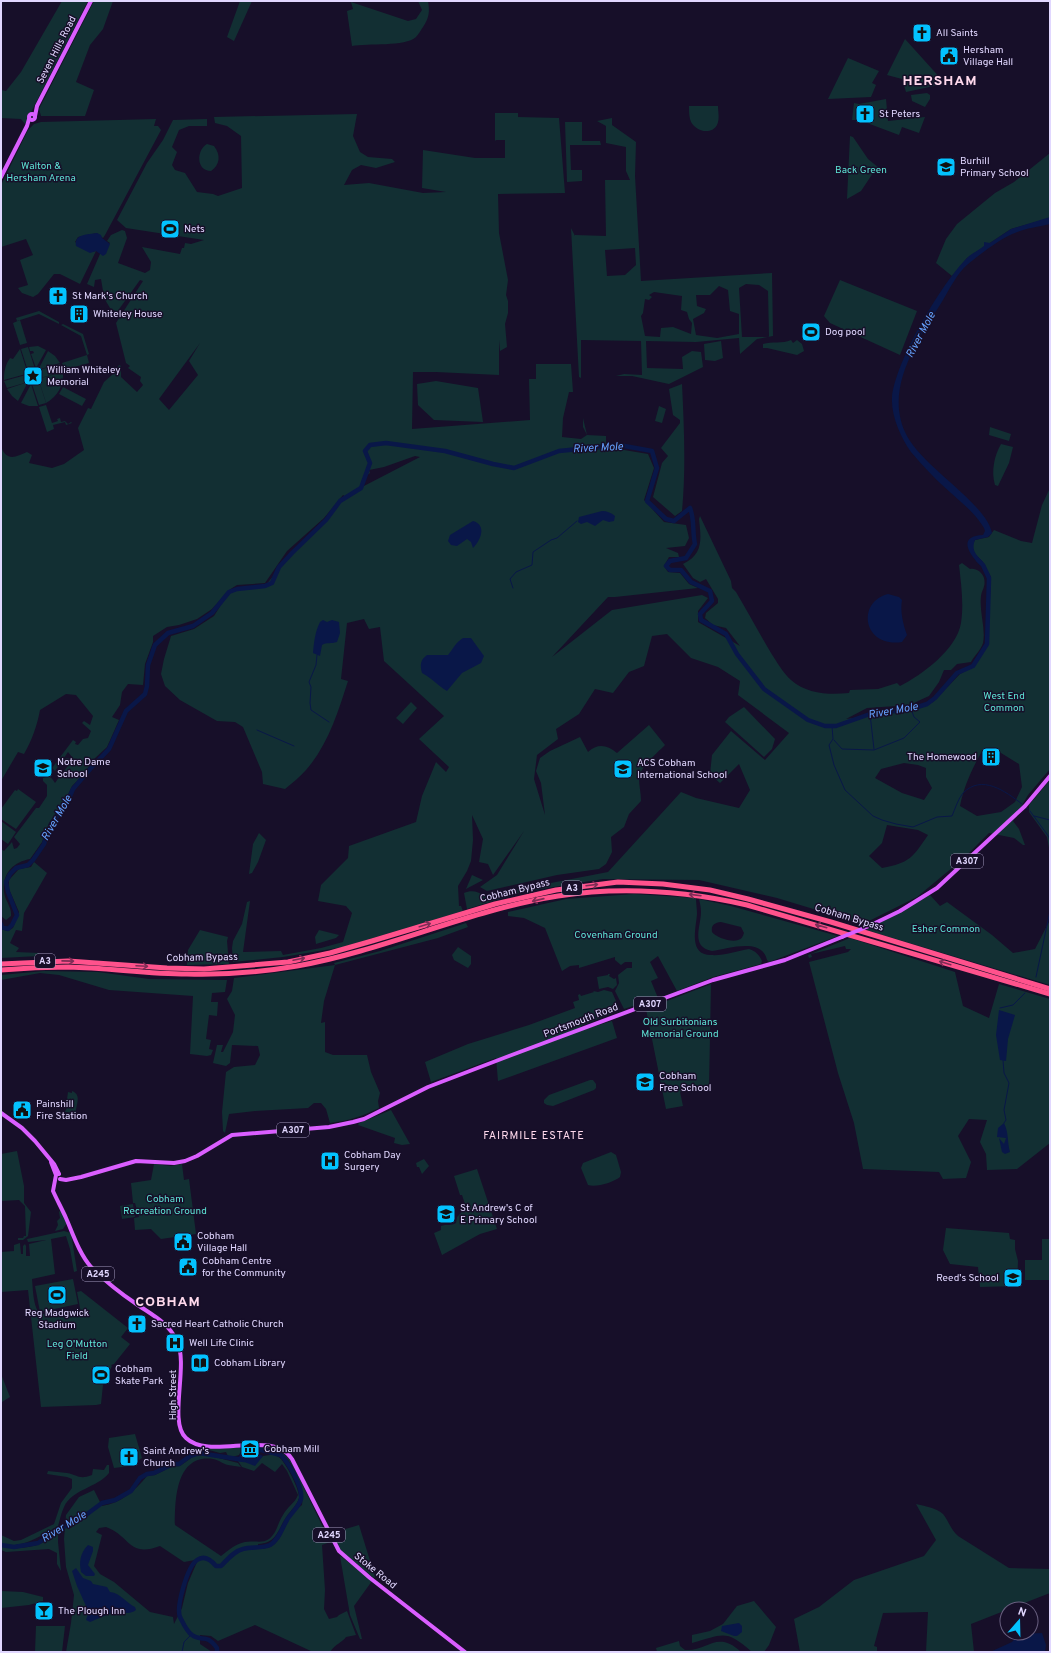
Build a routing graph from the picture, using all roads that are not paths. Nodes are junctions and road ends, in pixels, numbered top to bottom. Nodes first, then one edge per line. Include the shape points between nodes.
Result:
1 (91, 1) edge
2 (1, 177) edge
3 (1050, 776) edge
4 (1, 961) edge
5 (47, 961) junction
6 (1, 964) edge
7 (1, 971) edge
8 (1050, 989) edge
9 (1050, 994) edge
10 (1, 1113) edge
11 (58, 1177) junction
12 (291, 1457) joint
13 (466, 1652) edge

1 - 2 main road, Seven Hills Road
3 - 11 main road, Portsmouth Road / A307, bridge via 1025,806 941,884 904,909 842,937 785,960 713,980 509,1056 431,1086 364,1119 329,1127 232,1135 187,1161 136,1161 72,1179
4 - 5 highway
5 - 6 highway, Cobham Bypass / A3
5 -> 8 highway, Cobham Bypass / A3 via 204,969 288,962 330,953 495,904 556,890 618,882 710,890 748,899
9 -> 7 highway, Cobham Bypass / A3 via 747,905 709,896 674,892 612,890 557,896 480,915 361,951 297,966 189,975 68,967
10 - 11 main road via 30,1136
11 - 12 main road, High Street / A245 via 53,1192 79,1249 90,1265 132,1301 162,1321 176,1339 181,1355 179,1416 181,1428 189,1438 208,1446 272,1447 285,1451
12 - 13 main road, Stoke Road / A245 via 339,1551

